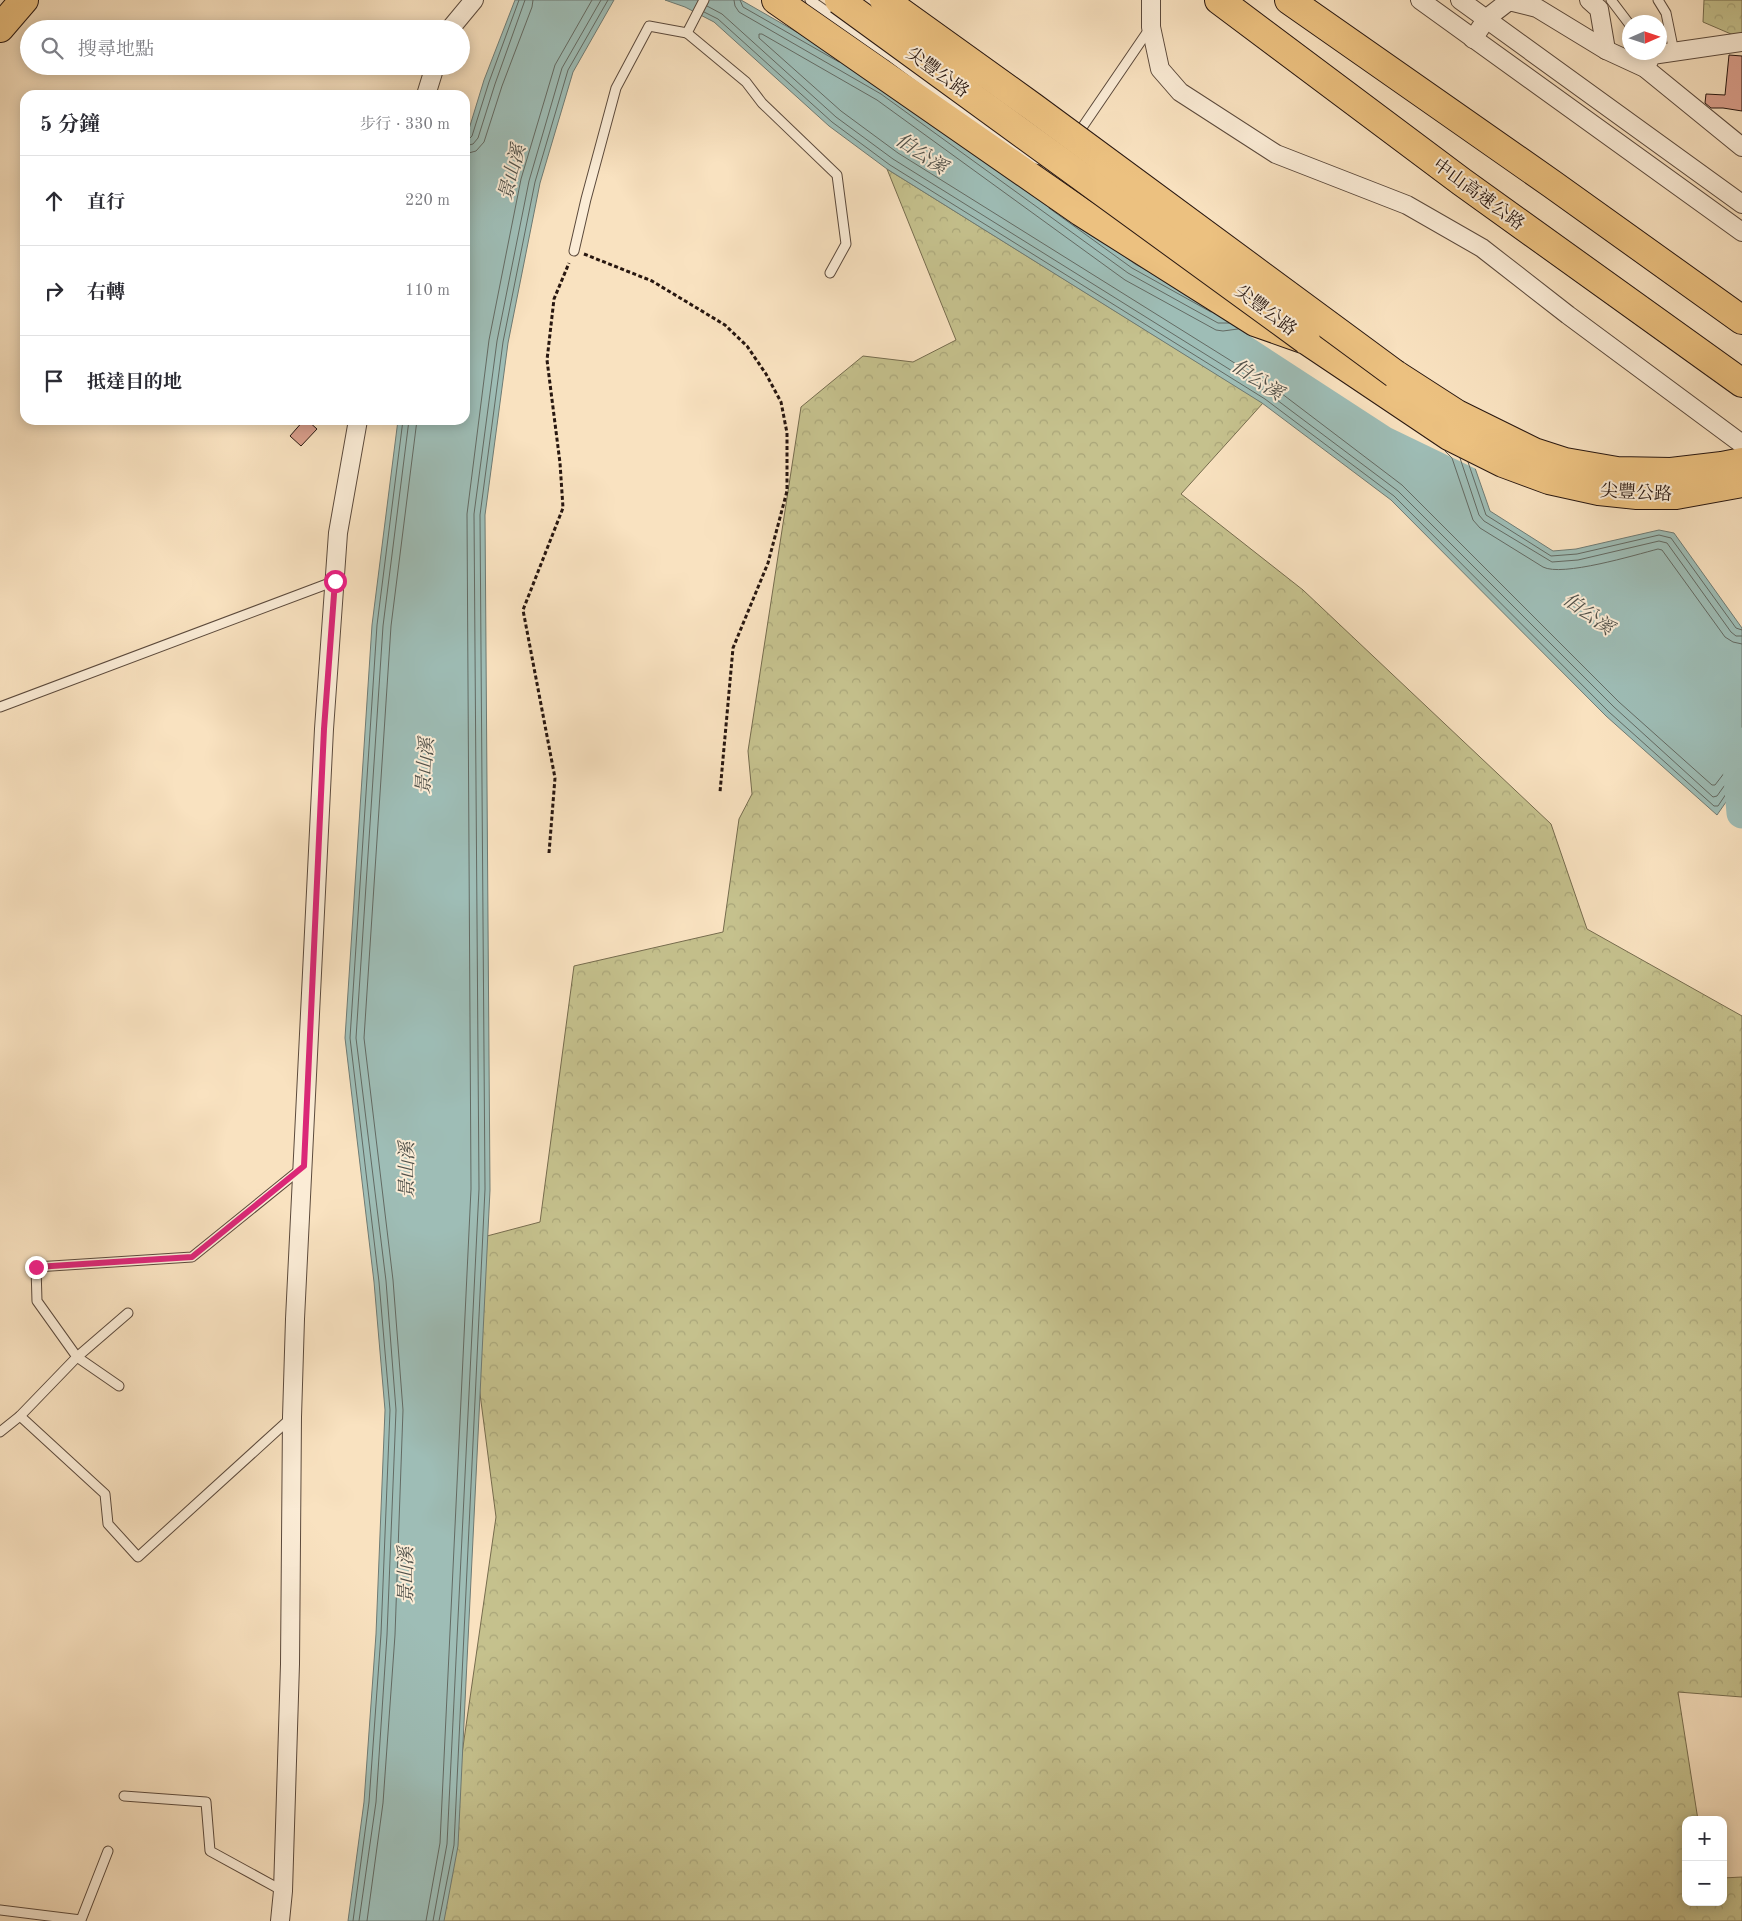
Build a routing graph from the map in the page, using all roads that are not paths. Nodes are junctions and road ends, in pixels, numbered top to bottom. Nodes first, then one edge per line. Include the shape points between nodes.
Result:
1 (24, 0) edge
2 (474, 0) edge
3 (704, 0) edge
4 (776, 0) edge
5 (810, 0) edge
6 (839, 0) edge
7 (884, 0) edge
8 (1150, 0) edge
9 (1219, 0) edge
10 (1289, 0) edge
11 (1420, 0) edge
12 (1460, 0) edge
13 (1589, 0) edge
14 (1611, 0) edge
15 (1658, 0) edge
16 (1509, 1) edge
17 (1622, 15) edge
18 (1487, 18) junction
19 (457, 20) edge
20 (1151, 27) junction
21 (0, 28) edge
22 (687, 33) junction
23 (1473, 39) junction
24 (1742, 42) edge
25 (1606, 50) junction
26 (1674, 52) junction
27 (1622, 53) edge
28 (1667, 54) edge
29 (1650, 60) edge
30 (432, 75) edge
31 (427, 90) edge
32 (1742, 147) edge
33 (1742, 204) edge
34 (1742, 232) edge
35 (574, 250) road end
36 (830, 273) dead end
37 (1742, 320) edge
38 (1306, 340) junction
39 (1742, 384) edge
40 (357, 425) edge
41 (1742, 444) edge
42 (1742, 462) edge
43 (1742, 483) edge
44 (335, 581) junction
45 (0, 707) edge
46 (304, 1166) junction
47 (128, 1313) dead end
48 (78, 1357) junction
49 (119, 1386) dead end
50 (20, 1416) junction
51 (292, 1417) junction
52 (0, 1432) edge
53 (124, 1796) dead end
54 (108, 1851) dead end
55 (283, 1891) junction
56 (0, 1910) edge
57 (280, 1921) edge

1 - 21 main road
2 - 19 street
3 - 22 lane
4 - 38 main road, bridge via 1081,212 1182,277 1255,322
5 - 20 lane via 1026,157 1045,162 1066,151
6 - 38 main road, 尖豐公路, bridge
7 - 42 main road, 尖豐公路, bridge via 1395,374 1457,414 1534,452 1565,462 1616,471 1671,472
8 - 20 street
9 - 39 main road, 中山高速公路 via 1462,182
10 - 37 main road
11 - 23 street
12 - 18 street
13 - 25 street via 1599,9
14 - 17 lane
15 - 26 lane via 1666,13
16 - 18 street
16 - 25 street via 1537,8
18 - 23 street
18 - 33 street
20 - 41 street via 1160,69 1180,92 1276,154 1407,205 1482,248
22 - 35 lane via 649,26 616,88
22 - 36 lane via 746,82 762,103 837,175 846,244
23 - 34 street
24 - 26 street
25 - 27 street
26 - 28 street
29 - 32 street
30 - 31 street
38 - 43 main road, 尖豐公路 via 1449,436 1503,463 1549,480 1637,495 1676,495
40 - 44 street via 338,533
44 - 45 lane
44 - 46 street via 324,729
46 - 48 lane via 192,1257 36,1267 37,1301
46 - 51 street
47 - 48 lane
48 - 49 lane
48 - 50 lane
50 - 51 lane via 105,1494 108,1524 138,1557
50 - 52 lane
51 - 55 street via 290,1664
53 - 55 lane via 206,1802 210,1851
54 - 56 lane via 80,1920
55 - 57 street

